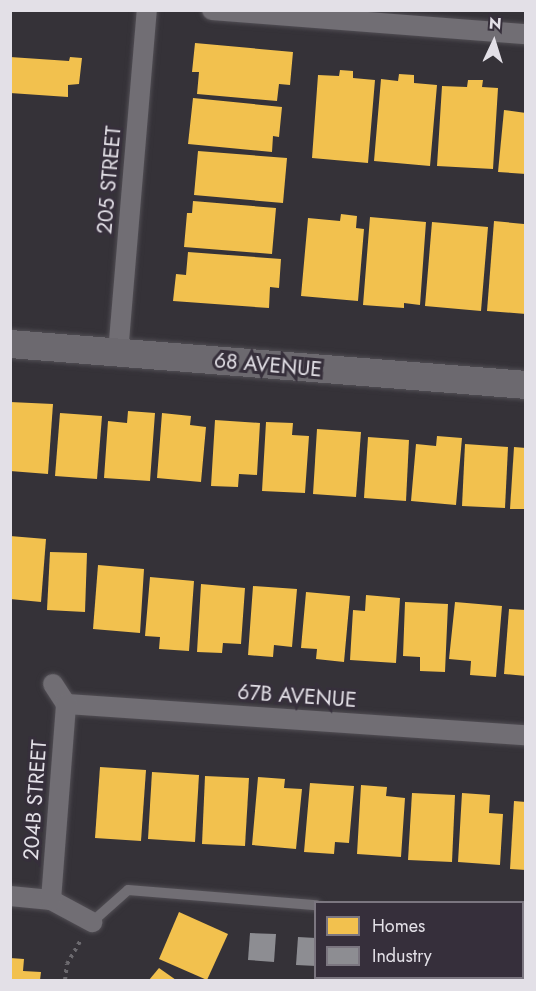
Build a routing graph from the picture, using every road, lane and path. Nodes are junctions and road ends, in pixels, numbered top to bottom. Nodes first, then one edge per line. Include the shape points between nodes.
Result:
1 (147, 10) edge
2 (212, 10) edge
3 (525, 34) edge
4 (10, 344) edge
5 (118, 353) junction
6 (525, 386) edge
7 (53, 684) dead end
8 (66, 704) junction
9 (525, 735) edge
10 (10, 896) edge
11 (51, 900) junction
12 (314, 904) edge
13 (92, 922) junction
14 (65, 981) edge

1 - 5 street, 205 STREET
2 - 3 street
4 - 5 street, 68 AVENUE
5 - 6 street, 68 AVENUE
7 - 8 street
8 - 9 street, 67B AVENUE
8 - 11 street, 204B STREET
10 - 11 street
11 - 13 street
12 - 13 lane via 128,890
13 - 14 path via 67,964

